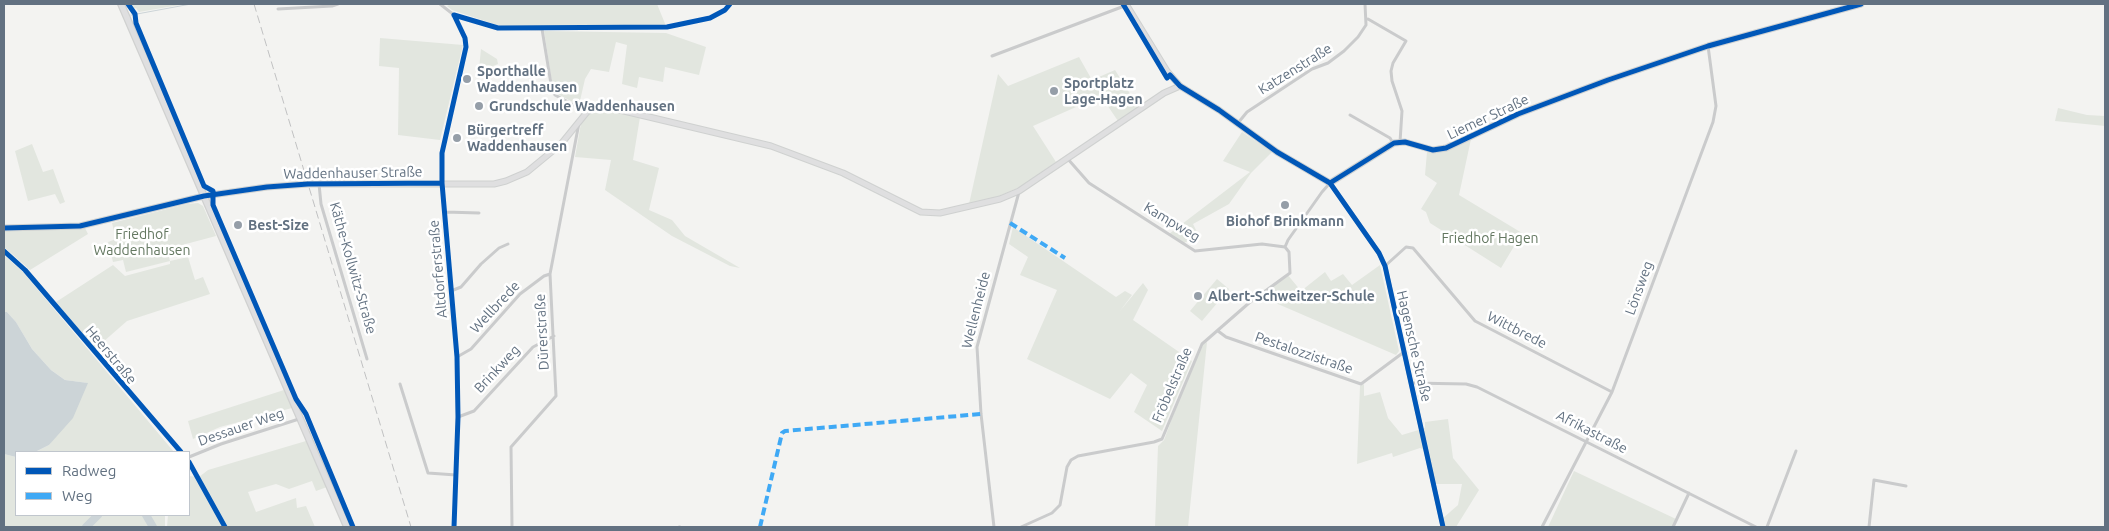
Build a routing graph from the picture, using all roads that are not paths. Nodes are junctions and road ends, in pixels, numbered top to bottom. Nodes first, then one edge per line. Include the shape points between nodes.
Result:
1 (121, 4) edge
2 (338, 4) edge
3 (440, 4) edge
4 (1127, 4) edge
5 (1365, 4) edge
6 (1861, 4) edge
7 (278, 9) dead end
8 (454, 15) junction
9 (1368, 19) junction
10 (1708, 46) junction
11 (992, 56) dead end
12 (1180, 86) junction
13 (586, 112) junction
14 (1350, 115) dead end
15 (579, 121) junction
16 (1238, 124) junction
17 (1397, 143) junction
18 (1066, 158) junction
19 (442, 183) junction
20 (1330, 183) junction
21 (318, 184) junction
22 (1019, 191) junction
23 (204, 196) junction
24 (445, 212) junction
25 (479, 213) dead end
26 (4, 228) edge
27 (508, 244) dead end
28 (1285, 247) junction
29 (4, 252) edge
30 (1385, 266) junction
31 (550, 274) junction
32 (451, 291) junction
33 (1218, 331) junction
34 (554, 336) junction
35 (1404, 352) junction
36 (457, 357) junction
37 (368, 359) dead end
38 (1410, 383) junction
39 (400, 384) dead end
40 (1612, 392) junction
41 (458, 417) junction
42 (301, 419) junction
43 (1586, 442) junction
44 (180, 451) edge
45 (1796, 451) dead end
46 (190, 456) edge
47 (190, 464) edge
48 (456, 475) junction
49 (1906, 486) dead end
50 (1689, 494) junction
51 (225, 527) edge
52 (348, 527) edge
53 (454, 527) edge
54 (512, 527) edge
55 (994, 527) edge
56 (1022, 527) edge
57 (1443, 527) edge
58 (1542, 527) edge
59 (1673, 527) edge
60 (1756, 527) edge
61 (1767, 527) edge
62 (1869, 527) edge

1 - 23 main road
2 - 7 street
3 - 8 street, Altdorferstraße
4 - 11 street
4 - 12 main road via 1167,71
5 - 9 street
6 - 10 main road, Liemer Straße
8 - 13 street via 498,28 542,29 552,90
8 - 19 street, Altdorferstraße via 466,47 442,153
9 - 16 street, Katzenstraße via 1358,37 1339,55 1247,112
9 - 17 street via 1406,41 1392,62 1391,71 1402,110
10 - 17 main road, Liemer Straße via 1561,96 1446,148 1433,150
10 - 40 street, Lönsweg via 1716,106 1712,122
12 - 16 main road
12 - 18 main road via 1164,93
13 - 15 main road, Waddenhauser Straße
13 - 22 main road via 608,107 771,146 843,173 921,212 940,214
14 - 17 street, Liemer Straße
15 - 19 main road, Waddenhauser Straße via 561,144 516,178 494,184
15 - 31 street, Dürerstraße
16 - 20 main road via 1277,152
17 - 20 main road
18 - 22 main road
18 - 28 street, Kampweg via 1089,183 1195,251 1262,244
19 - 21 main road, Waddenhauser Straße
19 - 24 street, Altdorferstraße
20 - 28 street
20 - 30 street, Hagensche Straße
21 - 23 main road, Waddenhauser Straße
21 - 37 street, Käthe-Kollwitz-Straße via 321,204
22 - 55 street, Wellenheide via 977,347
23 - 26 main road, Waddenhauser Straße via 80,226
23 - 42 main road
24 - 25 street, Altdorferstraße
24 - 32 street, Altdorferstraße
27 - 32 street via 481,264 461,287
28 - 33 street, Fröbelstraße via 1289,252 1290,273
29 - 44 street, Heerstraße via 25,270
30 - 35 street, Hagensche Straße
30 - 40 street, Wittbrede via 1406,247 1413,248 1475,321
31 - 34 street, Dürerstraße
31 - 36 street, Wellbrede via 520,294 471,349
32 - 36 street, Altdorferstraße
33 - 35 street, Pestalozzistraße via 1226,338 1361,384
33 - 56 street, Fröbelstraße via 1202,344 1162,439 1071,460 1060,504 1052,513
34 - 41 street, Brinkweg via 533,347 474,411
34 - 54 street, Dürerstraße via 556,396 511,447
35 - 38 street, Hagensche Straße
36 - 41 street, Altdorferstraße
38 - 43 street, Afrikastraße via 1477,387
38 - 57 street, Hagensche Straße
39 - 48 street via 428,473
40 - 43 street, Lönsweg
41 - 48 street, Altdorferstraße
42 - 46 street, Dessauer Weg
42 - 52 main road
43 - 50 street, Afrikastraße
43 - 58 street, Lönsweg
45 - 61 street
47 - 51 street
48 - 53 street, Altdorferstraße
49 - 62 street via 1874,480
50 - 59 street
50 - 60 street, Afrikastraße

